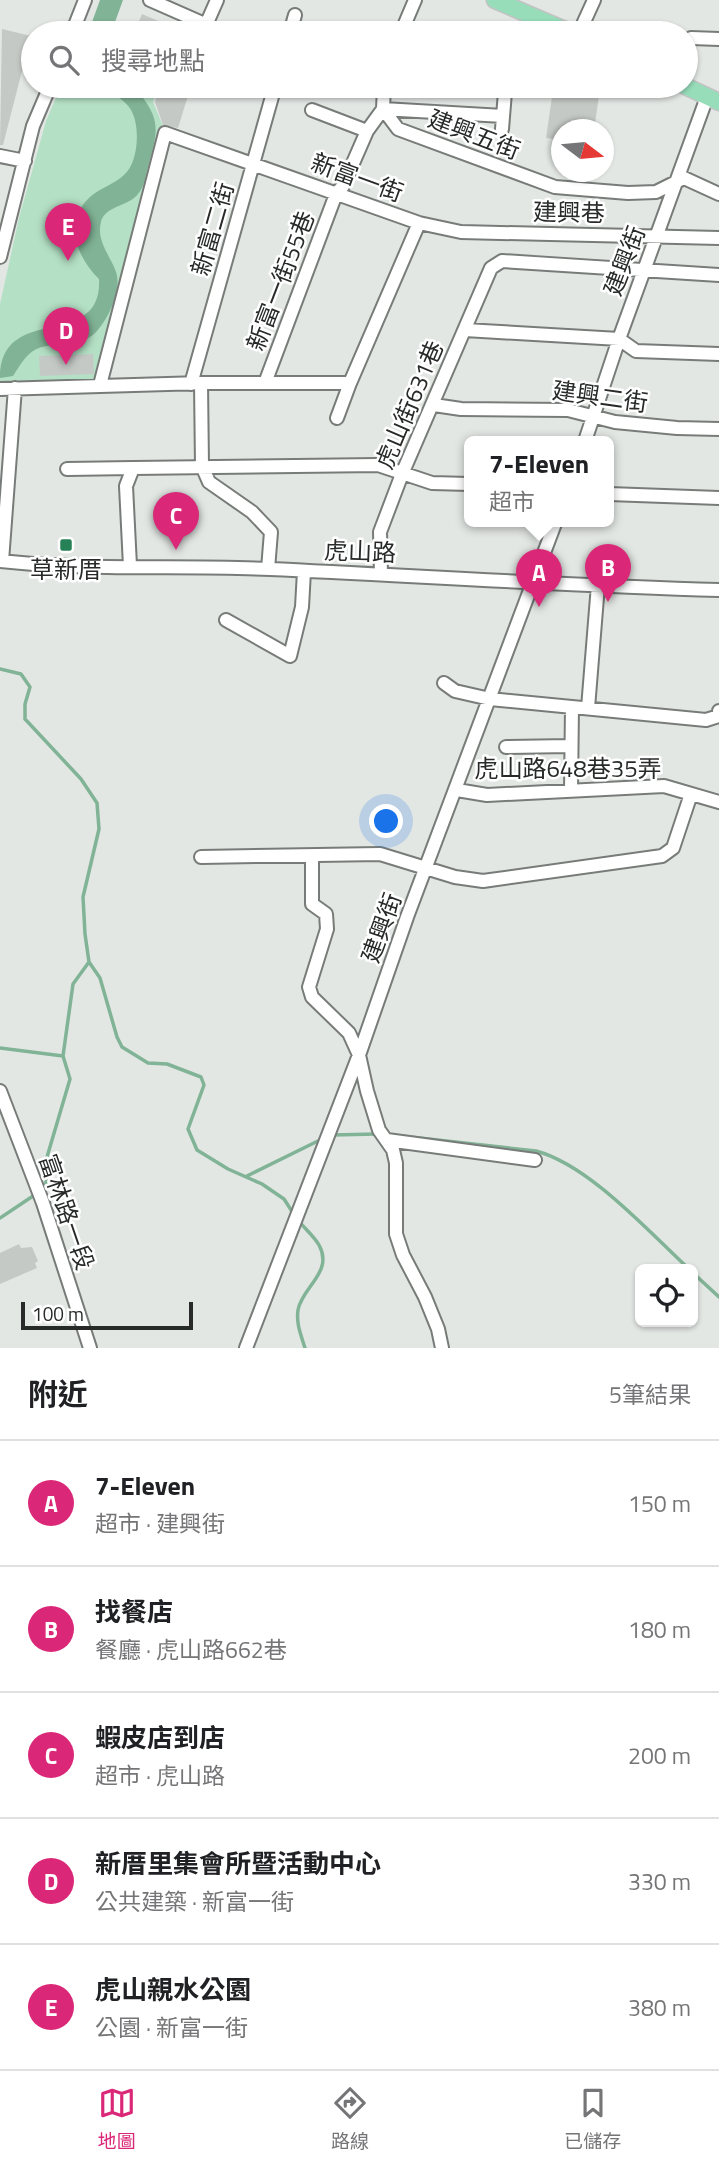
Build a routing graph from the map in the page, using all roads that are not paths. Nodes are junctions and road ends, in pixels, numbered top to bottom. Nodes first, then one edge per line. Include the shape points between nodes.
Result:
1 (85, 0) edge
2 (150, 0) edge
3 (217, 0) edge
4 (415, 0) edge
5 (495, 0) edge
6 (594, 0) edge
7 (295, 15) dead end
8 (77, 21) edge
9 (197, 21) edge
10 (208, 21) edge
11 (293, 21) edge
12 (406, 21) edge
13 (527, 21) edge
14 (584, 21) edge
15 (698, 38) edge
16 (719, 39) edge
17 (45, 98) edge
18 (272, 98) edge
19 (383, 98) edge
20 (506, 98) edge
21 (713, 99) edge
22 (383, 109) junction
23 (312, 110) dead end
24 (367, 131) junction
25 (0, 156) edge
26 (25, 161) junction
27 (254, 163) junction
28 (677, 181) junction
29 (336, 194) junction
30 (719, 194) edge
31 (419, 223) junction
32 (658, 236) junction
33 (719, 238) edge
34 (1, 252) edge
35 (644, 270) junction
36 (719, 275) edge
37 (465, 330) junction
38 (619, 339) junction
39 (719, 354) edge
40 (196, 383) junction
41 (265, 383) junction
42 (350, 383) junction
43 (100, 385) junction
44 (15, 388) junction
45 (0, 389) edge
46 (434, 405) junction
47 (593, 416) junction
48 (337, 418) dead end
49 (719, 429) edge
50 (586, 436) edge
51 (202, 466) junction
52 (133, 468) junction
53 (67, 469) dead end
54 (402, 474) junction
55 (464, 484) edge
56 (614, 494) edge
57 (719, 498) edge
58 (554, 527) edge
59 (1, 561) edge
60 (130, 566) junction
61 (268, 569) junction
62 (304, 571) junction
63 (381, 574) junction
64 (534, 581) junction
65 (598, 585) junction
66 (719, 590) edge
67 (226, 620) dead end
68 (444, 683) dead end
69 (490, 699) junction
70 (572, 707) junction
71 (588, 708) junction
72 (716, 716) edge
73 (570, 746) junction
74 (506, 747) dead end
75 (457, 790) junction
76 (571, 791) junction
77 (691, 794) junction
78 (719, 802) edge
79 (312, 856) junction
80 (201, 857) dead end
81 (425, 869) junction
82 (359, 1055) junction
83 (0, 1091) edge
84 (384, 1136) junction
85 (535, 1160) dead end
86 (90, 1348) edge
87 (246, 1348) edge
88 (442, 1348) edge

1 - 8 street
2 - 9 street
3 - 10 street
4 - 12 street
5 - 13 main road
6 - 14 street
7 - 11 street
15 - 16 street
17 - 26 street
18 - 27 street, 新富二街
19 - 22 street
20 - 22 street via 502,122
21 - 28 street, 建興街
22 - 24 street, 新富一街55巷
22 - 28 street, 建興五街 via 398,129 555,187 656,192
23 - 24 street
24 - 29 street, 新富一街55巷
25 - 26 street
26 - 34 street
27 - 29 street, 新富一街
27 - 40 street, 新富二街
27 - 43 street, 新富一街 via 165,133
28 - 30 street via 684,178
28 - 32 street, 建興街
29 - 31 street, 新富一街
29 - 41 street, 新富一街55巷
31 - 32 street, 建興巷 via 461,232
31 - 42 street, 新富一街
32 - 33 street, 建興巷
32 - 35 street, 建興街
35 - 36 street
35 - 37 street, 虎山街631巷 via 502,261 491,268
35 - 38 street, 建興街
37 - 38 street
37 - 46 street, 虎山街631巷
38 - 39 street via 636,351
38 - 47 street, 建興街
40 - 41 street
40 - 43 street
40 - 51 street, 新富二街
41 - 42 street
42 - 48 street, 新富一街
43 - 44 street
44 - 45 street
44 - 59 street
46 - 47 street, 建興二街 via 568,410
46 - 54 street, 虎山街631巷
47 - 49 street, 建興二街 via 615,422
47 - 50 street, 建興街
51 - 52 street
51 - 54 street via 378,465
51 - 61 street via 209,482 271,532
52 - 53 street
52 - 60 street via 126,486
54 - 55 street via 432,483
54 - 63 street, 虎山街631巷 via 380,532
56 - 57 street
58 - 64 street, 建興街
59 - 60 street, 虎山路 via 55,567
60 - 61 street, 虎山路
61 - 62 street, 虎山路
62 - 63 street, 虎山路
62 - 67 street via 303,607 290,656
63 - 64 street, 虎山路
64 - 65 street, 虎山路
64 - 69 street, 建興街
65 - 66 street, 虎山路
65 - 71 street
68 - 69 street via 455,691
69 - 70 street
69 - 75 street, 建興街
70 - 71 street
70 - 73 street
71 - 72 street
73 - 74 street
73 - 76 street
75 - 76 street, 虎山路648巷35弄 via 487,795
75 - 81 street, 建興街
76 - 77 street, 虎山路648巷35弄 via 664,786
77 - 78 street, 虎山路648巷35弄
77 - 81 street via 673,848 662,856 483,881
79 - 80 street
79 - 81 street via 380,854
79 - 82 street via 313,904 326,914 327,929 309,987 312,998 349,1033
81 - 82 street, 建興街
82 - 84 street
82 - 87 street, 建興街
83 - 86 street, 富林路一段 via 43,1203
84 - 85 street
84 - 88 street via 396,1163 396,1234 430,1307

